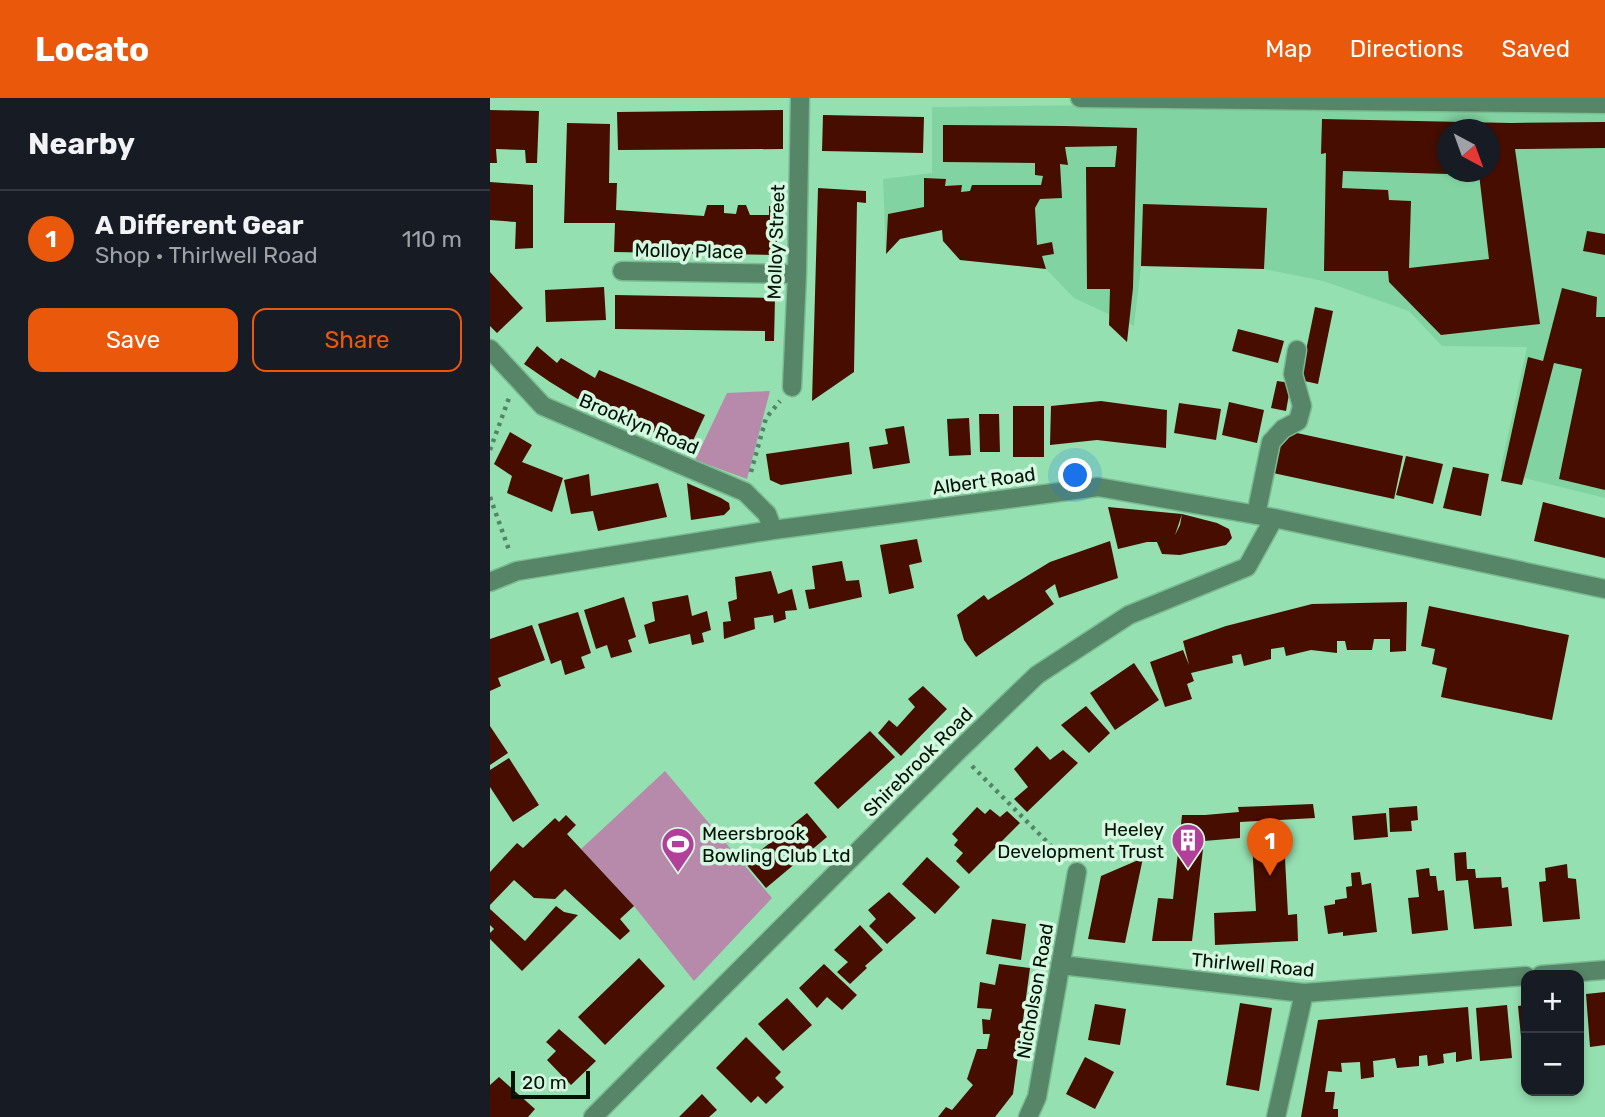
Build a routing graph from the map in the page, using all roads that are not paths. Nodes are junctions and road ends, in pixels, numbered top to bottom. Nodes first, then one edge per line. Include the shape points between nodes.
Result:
1 (800, 98) edge
2 (1080, 98) edge
3 (1605, 104) edge
4 (622, 271) dead end
5 (797, 274) junction
6 (490, 349) edge
7 (1297, 350) dead end
8 (792, 387) road end
9 (1255, 514) junction
10 (1274, 518) junction
11 (773, 530) junction
12 (490, 582) edge
13 (1605, 589) edge
14 (1077, 872) road end
15 (1061, 965) junction
16 (1605, 970) edge
17 (1584, 972) edge
18 (1521, 976) edge
19 (1304, 993) junction
20 (593, 1117) edge
21 (1028, 1117) edge
22 (1276, 1117) edge

1 - 5 street, Molloy Street
2 - 3 street
4 - 5 street, Molloy Place
5 - 8 street, Molloy Street
6 - 11 street, Brooklyn Road via 543,406 745,492 767,514
7 - 9 street via 1293,374 1303,406 1298,421 1270,442
9 - 10 street, Albert Road
9 - 11 street, Albert Road via 1097,486
10 - 13 street, Albert Road
10 - 20 street, Shirebrook Road via 1247,567 1129,615 1037,675
11 - 12 street, Albert Road via 517,571
14 - 15 street, Nicholson Road
15 - 19 street, Thirlwell Road
15 - 21 street, Nicholson Road via 1037,1097
16 - 17 street
18 - 19 street, Thirlwell Road
19 - 22 street

